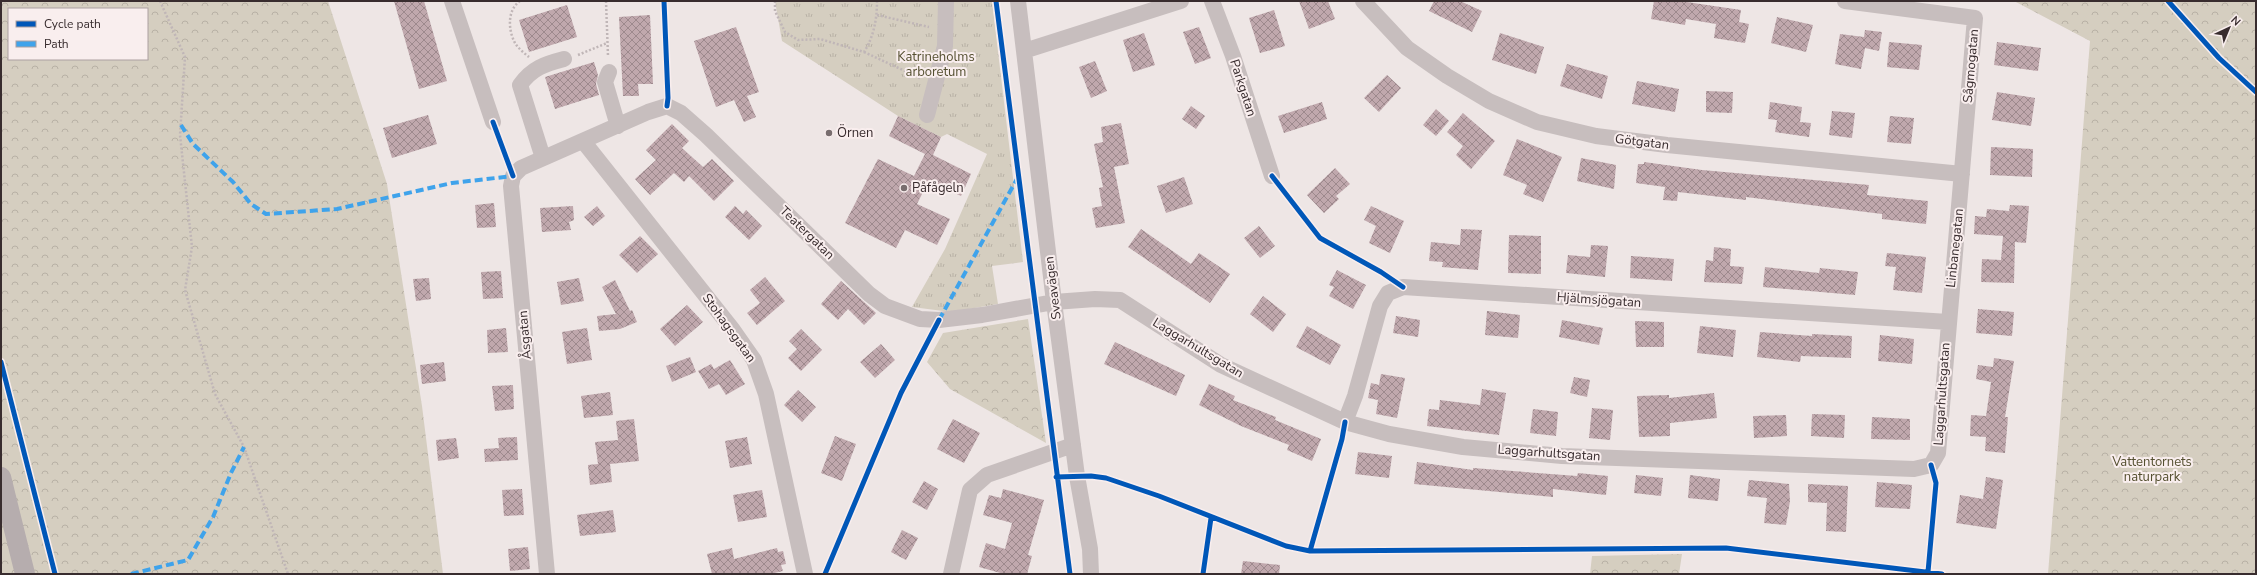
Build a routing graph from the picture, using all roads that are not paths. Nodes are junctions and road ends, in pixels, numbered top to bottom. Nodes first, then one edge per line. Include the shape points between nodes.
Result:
1 (452, 1) edge
2 (946, 1) edge
3 (1018, 1) edge
4 (1181, 1) edge
5 (1212, 1) edge
6 (1363, 1) edge
7 (1845, 1) edge
8 (1024, 50) junction
9 (564, 59) road end
10 (609, 72) road end
11 (927, 115) dead end
12 (493, 122) dead end
13 (618, 126) junction
14 (583, 141) junction
15 (543, 158) junction
16 (1962, 174) junction
17 (1272, 176) dead end
18 (1054, 302) junction
19 (1948, 322) junction
20 (1345, 422) junction
21 (1073, 445) junction
22 (1, 477) edge
23 (25, 574) edge
24 (547, 574) edge
25 (805, 574) edge
26 (951, 574) edge
27 (1091, 574) edge

1 - 12 street
2 - 11 street via 945,41
3 - 8 street, Sveavägen
4 - 8 street
5 - 17 street, Parkgatan via 1233,56
6 - 16 street, Götgatan via 1407,48 1447,76 1489,101 1537,122 1596,136 1667,145
7 - 16 street, Sågmogatan via 1975,18
8 - 18 street, Sveavägen
9 - 15 street via 539,67 527,75 520,85
10 - 13 street via 604,82
13 - 14 street, Teatergatan
13 - 18 street, Teatergatan via 667,106 681,113 869,294 885,306 920,320 939,320
14 - 15 street, Åsgatan
14 - 25 street, Stohagsgatan via 754,360 766,394
15 - 24 street, Åsgatan via 521,168 513,176 511,186
16 - 19 street, Linbanegatan
18 - 20 street, Laggarhultsgatan via 1120,300 1221,365
18 - 21 street, Sveavägen
19 - 20 street, Hjälmsjögatan via 1403,287 1388,293 1380,306 1355,396
19 - 20 street, Laggarhultsgatan via 1938,453 1931,465 1914,469 1562,456 1463,447 1389,434
21 - 26 street via 987,475 970,490
21 - 27 street, Sveavägen via 1090,549
22 - 23 main road

